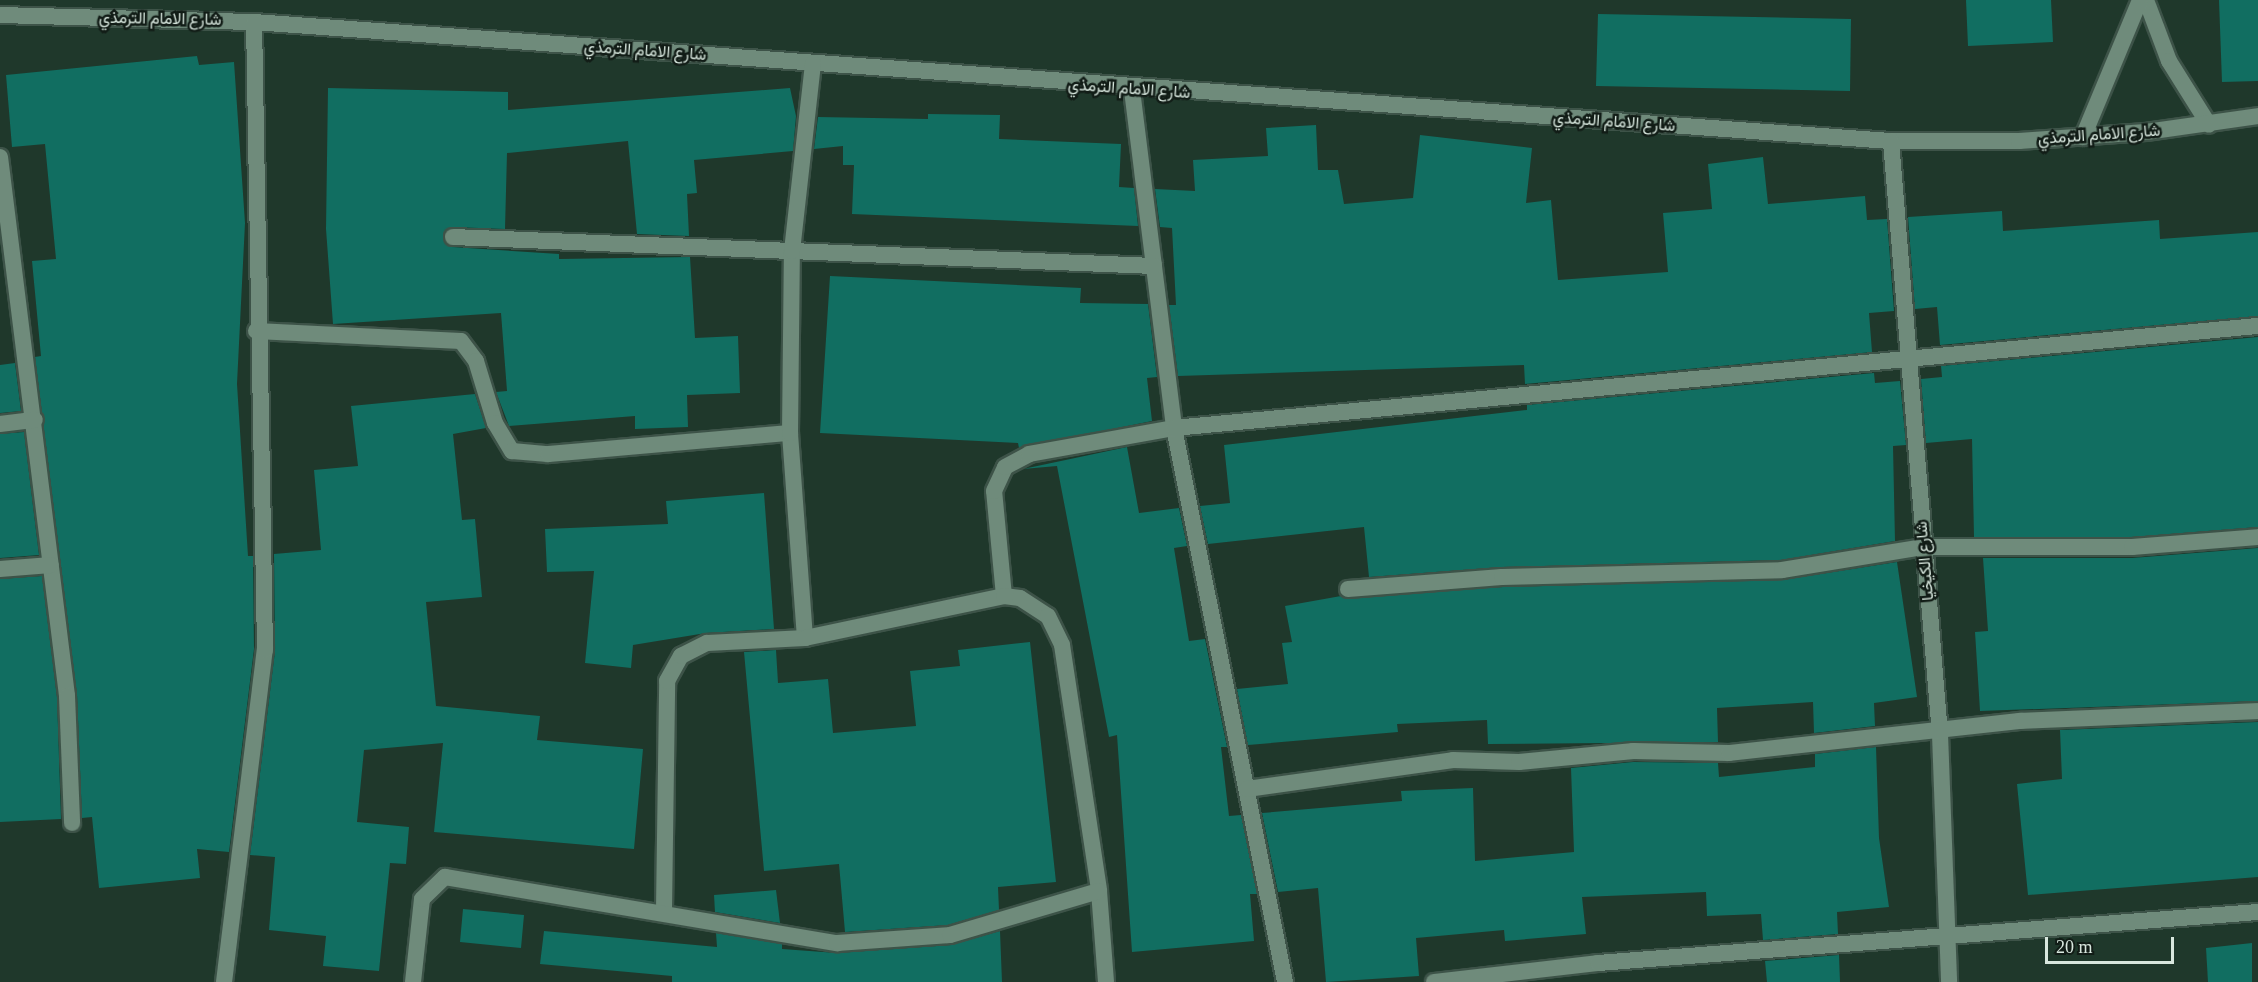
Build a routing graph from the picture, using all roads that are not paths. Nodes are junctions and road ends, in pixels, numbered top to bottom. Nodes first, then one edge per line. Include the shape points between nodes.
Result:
1 (2140, 0) edge
2 (2146, 0) edge
3 (0, 15) edge
4 (254, 22) junction
5 (813, 63) junction
6 (1132, 90) junction
7 (2258, 116) edge
8 (2209, 125) junction
9 (2083, 137) junction
10 (1891, 141) junction
11 (0, 157) edge
12 (453, 237) dead end
13 (792, 250) junction
14 (1154, 266) junction
15 (17, 267) junction
16 (0, 268) edge
17 (2258, 326) edge
18 (256, 331) junction
19 (1908, 361) junction
20 (35, 420) junction
21 (0, 424) edge
22 (1174, 428) junction
23 (790, 433) junction
24 (2258, 537) edge
25 (1924, 547) junction
26 (51, 565) junction
27 (0, 569) edge
28 (1348, 589) dead end
29 (1004, 596) junction
30 (805, 638) junction
31 (2258, 711) edge
32 (1940, 734) junction
33 (1247, 789) junction
34 (72, 823) dead end
35 (1100, 891) junction
36 (664, 910) junction
37 (2258, 912) edge
38 (1946, 937) junction
39 (224, 982) edge
40 (413, 982) edge
41 (1106, 982) edge
42 (1285, 982) edge
43 (1434, 982) edge
44 (1949, 982) edge

1 - 9 street
2 - 8 street via 2169,61
3 - 4 street, شارع الامام الترمذي
4 - 5 street, شارع الامام الترمذي
4 - 18 street
5 - 6 street, شارع الامام الترمذي
5 - 13 street
6 - 10 street, شارع الامام الترمذي
6 - 14 street
7 - 8 street, شارع الامام الترمذي
8 - 9 street, شارع الامام الترمذي
9 - 10 street, شارع الامام الترمذي
10 - 19 street, شارع الكيخيا
11 - 15 street
12 - 13 street
13 - 14 street
13 - 23 street
14 - 22 street
15 - 16 street
15 - 20 street
17 - 19 street
18 - 23 street via 461,341 476,361 495,423 512,451 548,454
18 - 39 street via 266,650
19 - 22 street
19 - 25 street, شارع الكيخيا
20 - 21 street
20 - 26 street
22 - 29 street via 1029,454 1005,467 993,491
22 - 33 street
23 - 30 street
24 - 25 street via 2132,547
25 - 28 street via 1782,570 1502,577
25 - 32 street, شارع الكيخيا
26 - 27 street
26 - 34 street via 67,696
29 - 30 street
29 - 35 street via 1035,605 1057,630
30 - 36 street via 707,643 693,647 672,667 667,681
31 - 32 street via 2020,721
32 - 33 street via 1729,753 1453,760
32 - 38 street, شارع الكيخيا
33 - 42 street
35 - 36 street via 950,935 893,941 837,943
35 - 41 street
36 - 40 street via 445,877 422,899
37 - 38 street
38 - 43 street via 1598,963
38 - 44 street, شارع الكيخيا

